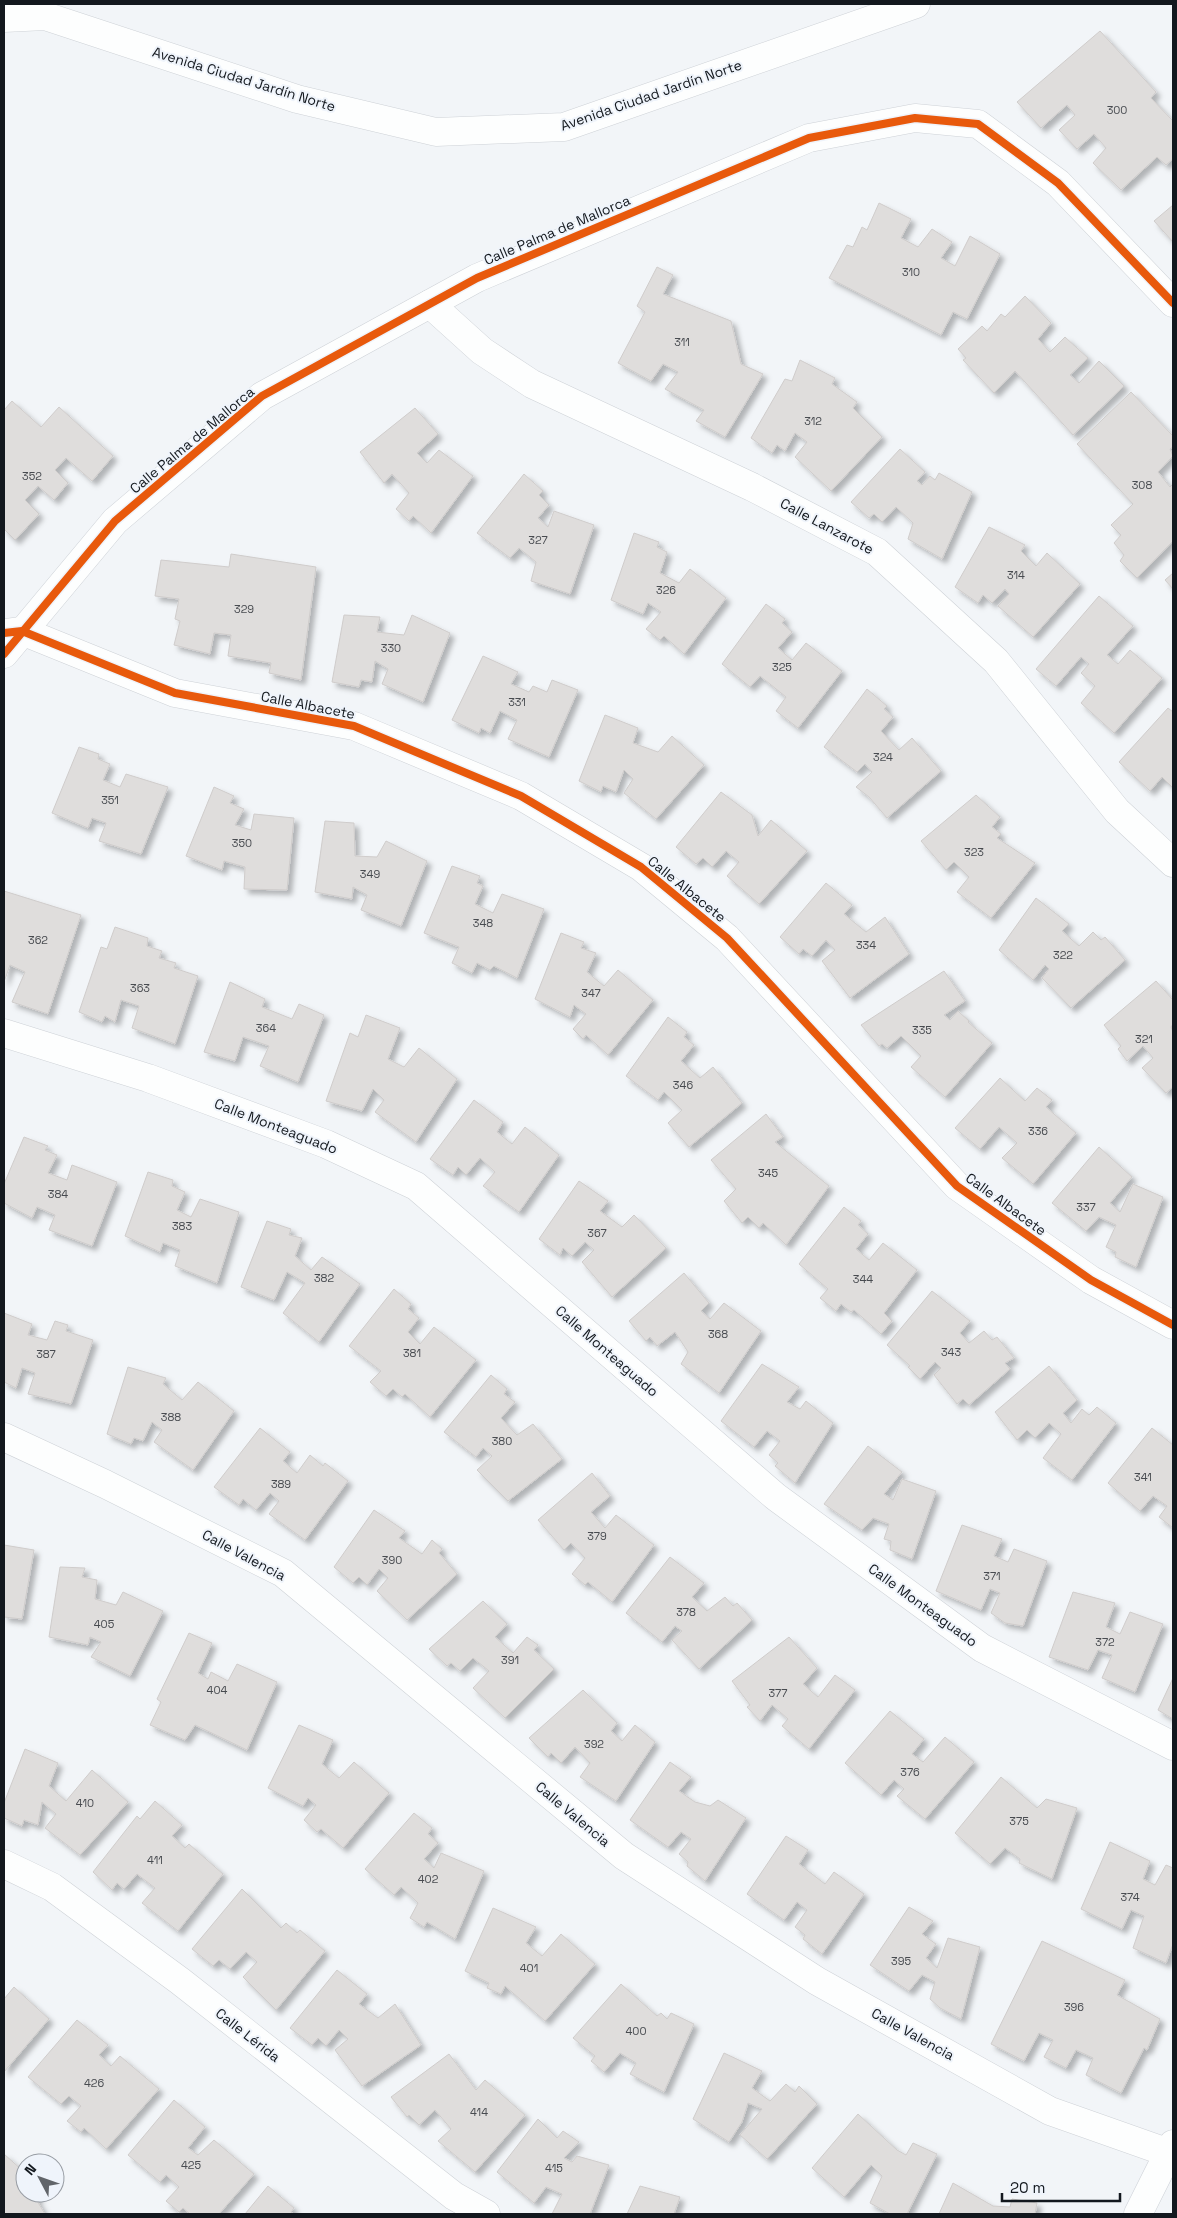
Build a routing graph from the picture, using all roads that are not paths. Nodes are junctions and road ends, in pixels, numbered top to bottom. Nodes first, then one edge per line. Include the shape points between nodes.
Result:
1 (916, 4) edge
2 (4, 18) edge
3 (1173, 303) edge
4 (430, 304) junction
5 (13, 632) edge
6 (4, 654) edge
7 (1173, 864) edge
8 (4, 1033) edge
9 (1173, 1325) edge
10 (4, 1437) edge
11 (1173, 1746) edge
12 (4, 1864) edge
13 (1171, 2148) edge
14 (486, 2214) edge
15 (1138, 2214) edge

1 - 2 street, Avenida Ciudad Jardín Norte via 564,127 436,132 297,99 45,16
3 - 4 street, Calle Palma de Mallorca via 1058,183 978,124 915,118 809,138 477,278
4 - 5 street, Calle Palma de Mallorca via 262,396 115,521
4 - 7 street, Calle Lanzarote via 482,351 532,384 752,487 877,552 996,661 1117,811
5 - 6 street, Calle Palma de Mallorca
5 - 9 street, Calle Albacete via 175,693 354,726 522,796 632,862 727,938 957,1186 1091,1280
8 - 11 street, Calle Monteaguado via 176,1088 326,1144 416,1186 776,1497 982,1648
10 - 13 street, Calle Valencia via 283,1573 624,1856 817,1981 1050,2111
12 - 14 street, Calle Lérida via 52,1887 180,1981 454,2196
13 - 15 street

